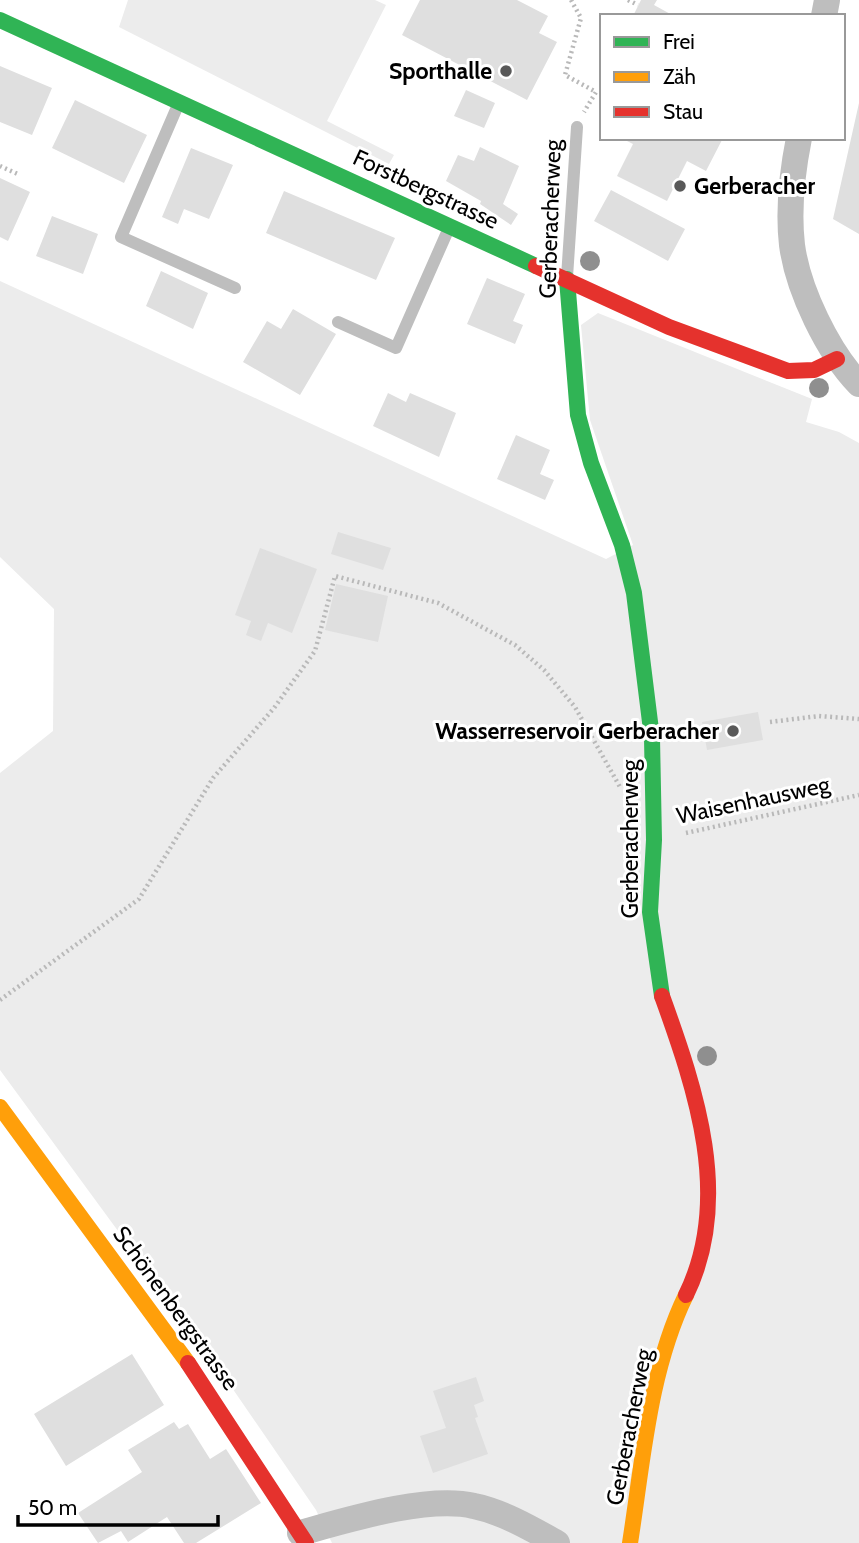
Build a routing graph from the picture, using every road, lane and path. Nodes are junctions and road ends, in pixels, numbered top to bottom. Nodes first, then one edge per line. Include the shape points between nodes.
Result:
1 (571, 0) edge
2 (628, 0) edge
3 (638, 5) dead end
4 (0, 20) edge
5 (180, 102) junction
6 (587, 106) dead end
7 (577, 127) dead end
8 (799, 140) edge
9 (0, 166) edge
10 (20, 175) dead end
11 (451, 225) junction
12 (567, 279) junction
13 (235, 289) dead end
14 (338, 322) dead end
15 (837, 359) junction
16 (859, 384) edge
17 (859, 719) edge
18 (770, 722) dead end
19 (624, 793) dead end
20 (859, 795) edge
21 (654, 840) junction
22 (0, 1000) edge
23 (0, 1107) edge
24 (303, 1538) edge
25 (557, 1543) edge
26 (630, 1543) edge

1 - 6 path via 581,18 565,75 596,92
2 - 3 path
4 - 5 street, Forstbergstrasse
5 - 11 street, Forstbergstrasse
5 - 13 lane via 121,237
7 - 12 lane, Gerberacherweg
8 - 15 street via 791,189 792,246 806,291
9 - 10 path
11 - 12 street, Forstbergstrasse
11 - 14 lane via 396,348
12 - 15 street, Forstbergstrasse via 670,327 788,371 806,373
12 - 21 street, Gerberacherweg via 578,415 634,593 652,738
15 - 16 street
17 - 18 path via 819,716
19 - 22 path via 575,708 544,670 515,645 438,603 335,576 315,651 274,708 213,778 139,899
20 - 21 path, Waisenhausweg
21 - 26 street, Gerberacherweg via 650,912 660,991 691,1077 707,1154 709,1198 698,1271 678,1312 652,1404
23 - 24 street, Schönenbergstrasse via 213,1397
24 - 25 street via 364,1515 426,1505 473,1505

